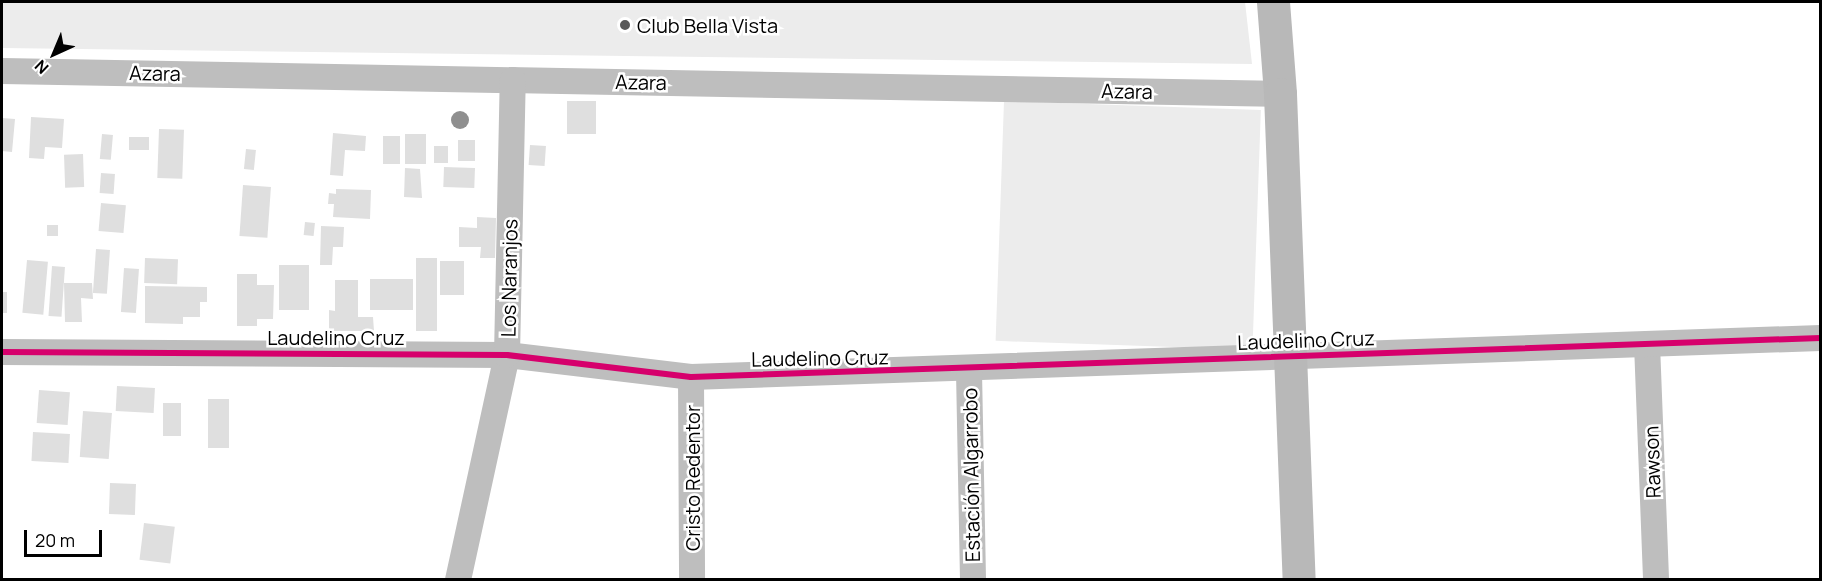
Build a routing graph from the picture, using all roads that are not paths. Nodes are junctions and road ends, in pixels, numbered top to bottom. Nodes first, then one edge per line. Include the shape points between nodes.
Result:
1 (1273, 2) edge
2 (2, 71) edge
3 (513, 80) junction
4 (1280, 94) junction
5 (1821, 338) edge
6 (1647, 344) junction
7 (507, 355) junction
8 (2, 358) edge
9 (1290, 358) junction
10 (969, 371) junction
11 (691, 377) junction
12 (458, 579) edge
13 (692, 579) edge
14 (973, 579) edge
15 (1299, 579) edge
16 (1656, 579) edge

1 - 4 main road
2 - 3 street, Azara
3 - 4 street, Azara
3 - 7 street, Los Naranjos
4 - 9 main road
5 - 6 street, Laudelino Cruz
6 - 9 street, Laudelino Cruz
6 - 16 street, Rawson
7 - 8 street, Laudelino Cruz
7 - 11 street, Laudelino Cruz
7 - 12 street, Los Naranjos
9 - 10 street, Laudelino Cruz
9 - 15 main road
10 - 11 street, Laudelino Cruz
10 - 14 street, Estación Algarrobo
11 - 13 street, Cristo Redentor

